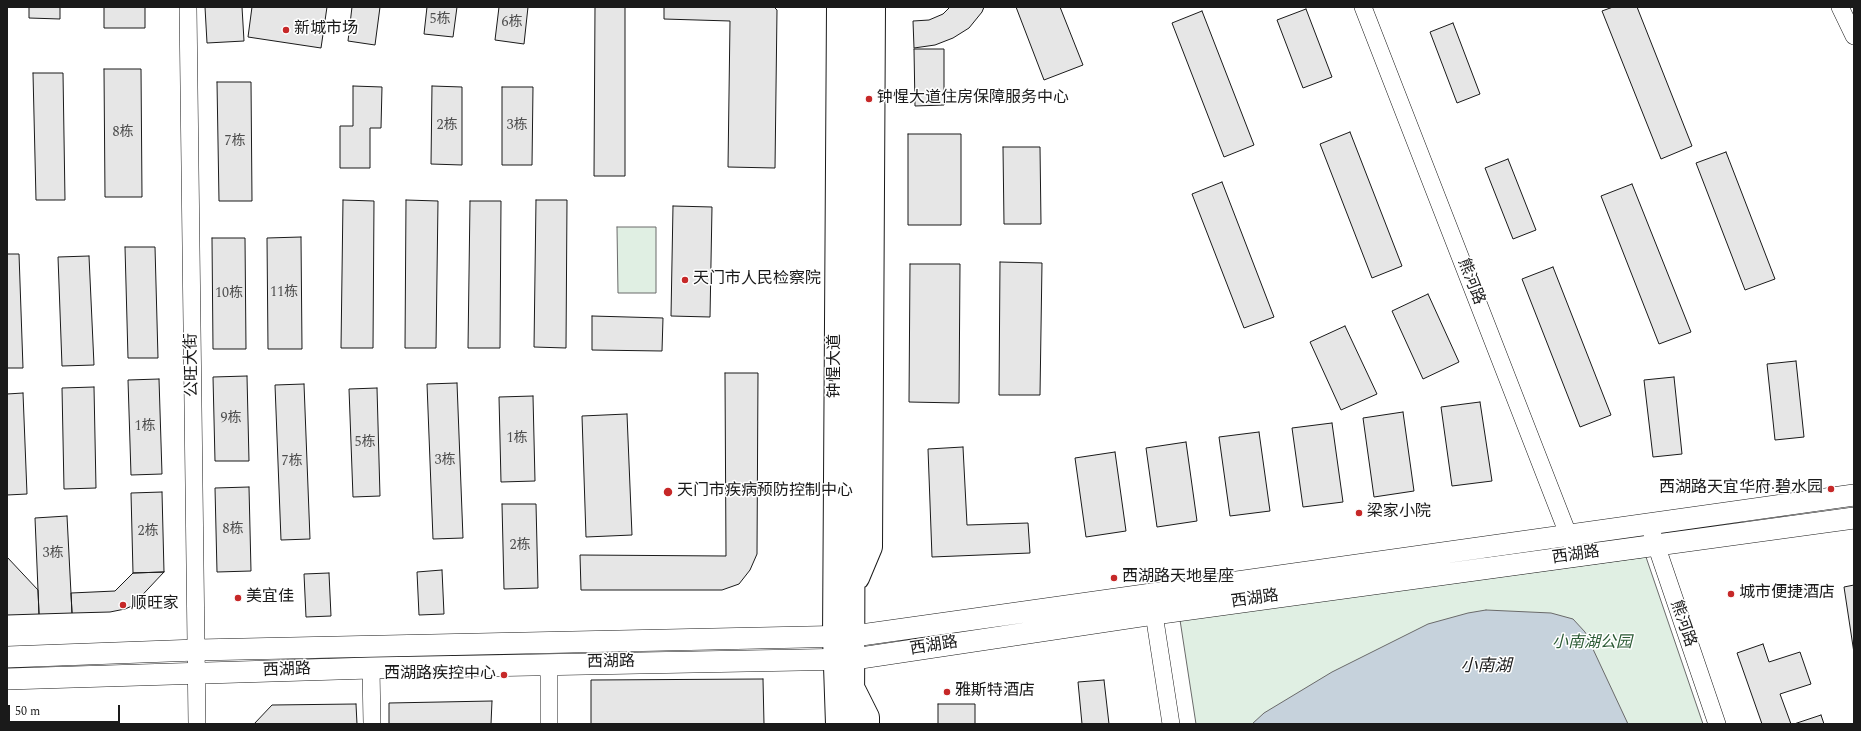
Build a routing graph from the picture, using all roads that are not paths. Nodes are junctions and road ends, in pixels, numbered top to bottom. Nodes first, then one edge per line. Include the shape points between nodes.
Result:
1 (188, 7) edge
2 (825, 7) edge
3 (838, 7) edge
4 (855, 7) edge
5 (874, 7) edge
6 (1363, 7) edge
7 (1840, 7) edge
8 (1854, 36) edge
9 (1854, 495) edge
10 (1854, 518) edge
11 (1649, 524) junction
12 (1569, 535) junction
13 (1655, 545) junction
14 (1577, 556) junction
15 (844, 590) junction
16 (1154, 614) junction
17 (844, 637) junction
18 (197, 650) junction
19 (7, 657) edge
20 (845, 660) junction
21 (549, 664) junction
22 (372, 668) junction
23 (197, 674) junction
24 (7, 679) edge
25 (845, 684) junction
26 (197, 724) edge
27 (372, 724) edge
28 (549, 724) edge
29 (822, 724) edge
30 (837, 724) edge
31 (853, 724) edge
32 (868, 724) edge
33 (1171, 724) edge
34 (1717, 724) edge

1 - 18 street, 公旺大街
2 - 15 highway via 820,556
3 - 15 highway, 钟惺大道
4 - 15 highway, 钟惺大道
5 - 15 highway via 871,547
6 - 12 street, 熊河路
7 - 8 street
9 - 11 main road, 西湖路
10 - 13 main road, 西湖路
11 - 12 main road, 西湖路
11 - 13 street, 熊河路
12 - 14 street, 熊河路
12 - 17 main road, 西湖路
13 - 14 main road, 西湖路
13 - 34 street, 熊河路
14 - 16 main road, 西湖路
15 - 17 highway, 钟惺大道
16 - 20 main road, 西湖路
16 - 33 street
17 - 18 main road, 西湖路
17 - 20 highway, 钟惺大道
18 - 19 main road, 西湖路
18 - 23 street, 公旺大街
20 - 21 main road, 西湖路
20 - 25 highway, 钟惺大道
21 - 22 main road, 西湖路
21 - 28 street
22 - 23 main road, 西湖路
22 - 27 street
23 - 24 main road, 西湖路
23 - 26 street, 公旺大街
25 - 29 highway
25 - 30 highway, 钟惺大道
25 - 31 highway, 钟惺大道
25 - 32 highway via 868,717

